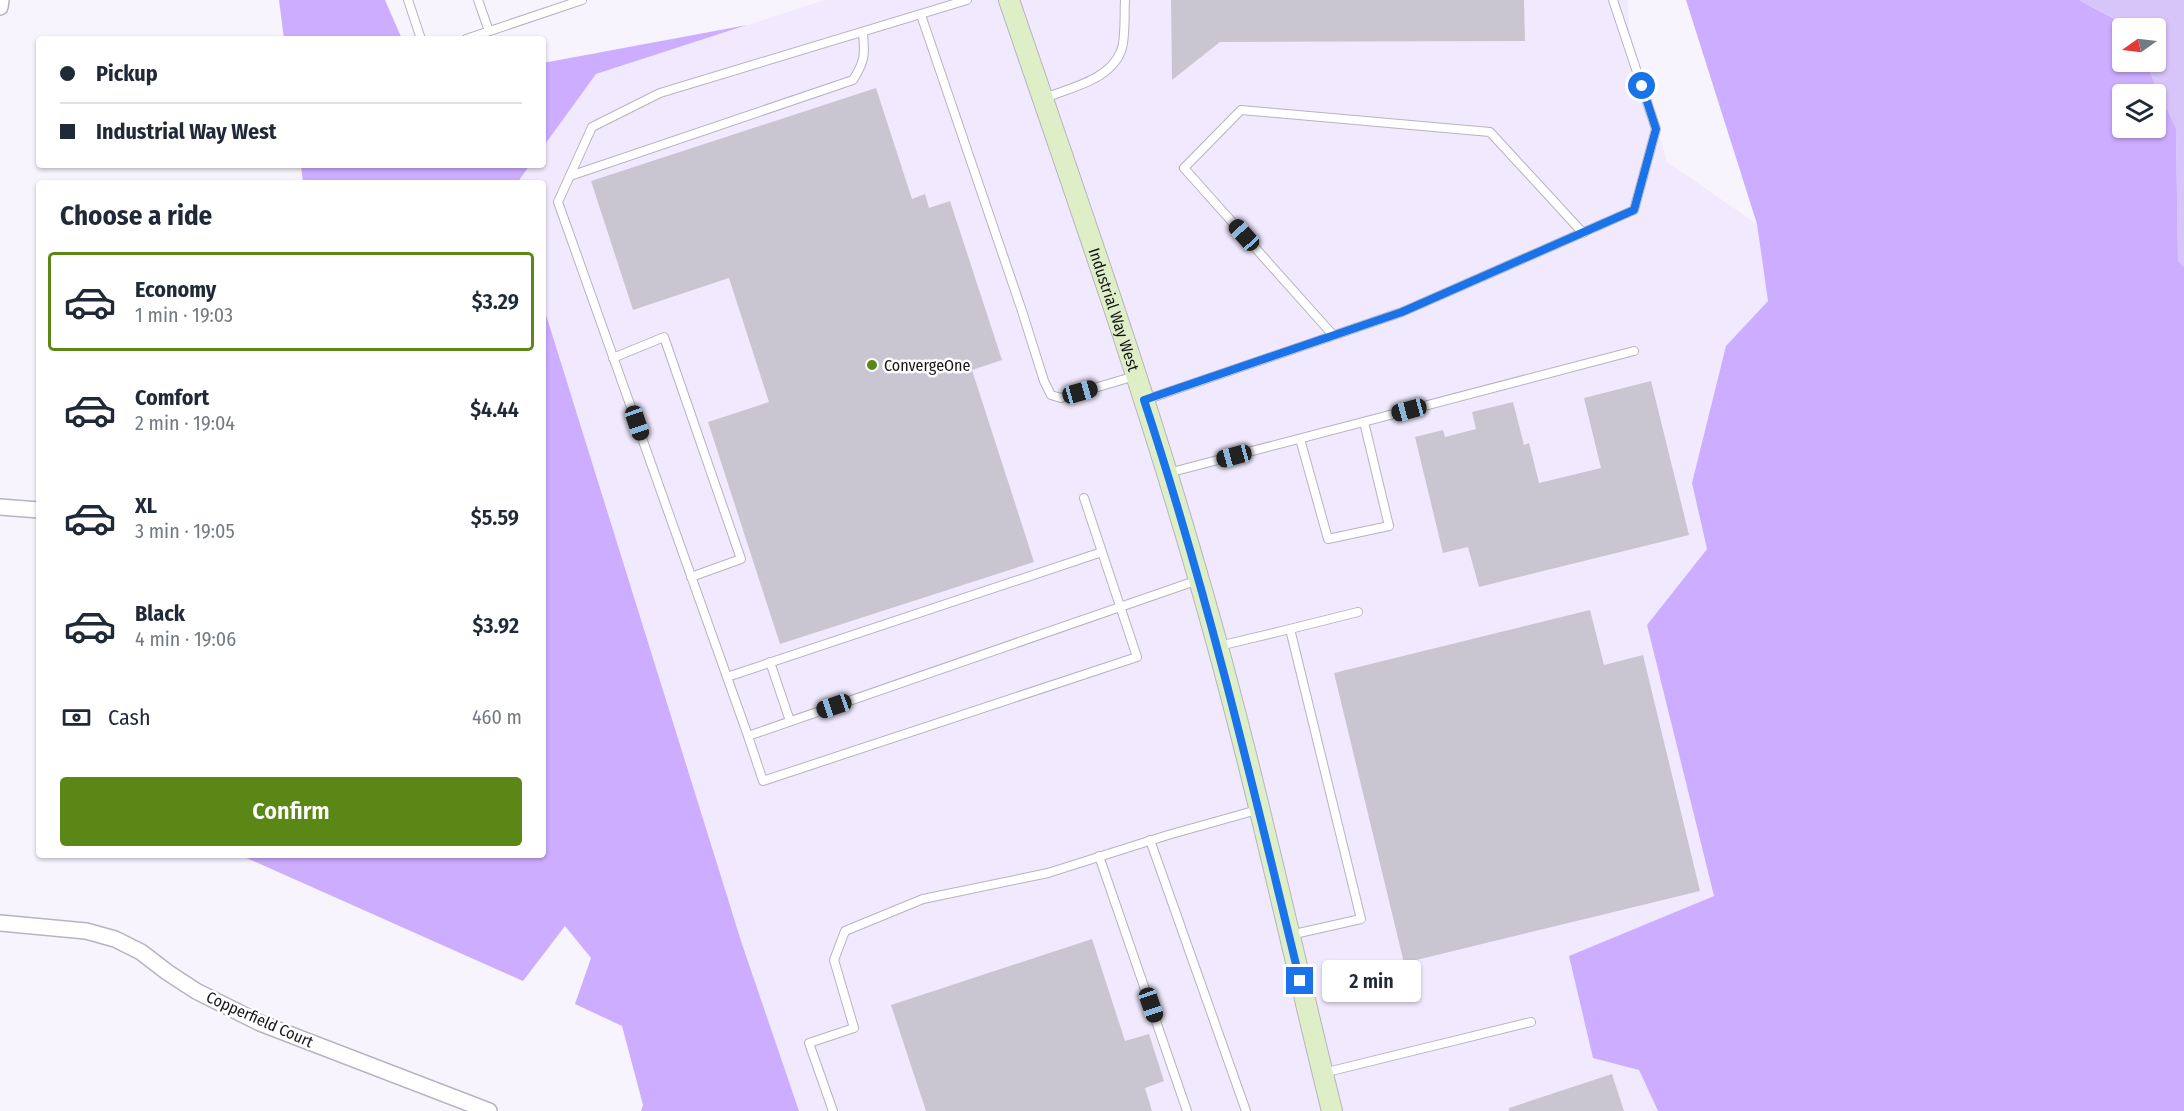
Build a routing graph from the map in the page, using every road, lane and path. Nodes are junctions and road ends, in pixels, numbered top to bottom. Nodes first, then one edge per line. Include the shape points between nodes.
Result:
1 (0, 0) edge
2 (408, 0) edge
3 (478, 0) edge
4 (582, 0) edge
5 (967, 0) edge
6 (1009, 0) edge
7 (1125, 0) edge
8 (1613, 0) edge
9 (0, 7) edge
10 (921, 15) junction
11 (489, 31) junction
12 (863, 33) junction
13 (420, 36) edge
14 (475, 36) edge
15 (1043, 99) junction
16 (570, 176) junction
17 (1583, 233) junction
18 (1333, 335) junction
19 (1634, 351) dead end
20 (613, 358) junction
21 (1136, 376) junction
22 (1144, 400) junction
23 (1364, 422) junction
24 (1300, 439) junction
25 (1168, 473) junction
26 (1084, 498) dead end
27 (0, 507) edge
28 (36, 510) edge
29 (1102, 552) junction
30 (691, 577) junction
31 (1199, 580) junction
32 (1120, 607) junction
33 (1358, 612) dead end
34 (1290, 629) junction
35 (1217, 646) junction
36 (771, 662) junction
37 (727, 677) junction
38 (790, 721) junction
39 (748, 736) junction
40 (1258, 810) junction
41 (1150, 840) junction
42 (1099, 856) junction
43 (0, 923) edge
44 (1289, 935) junction
45 (1531, 1022) dead end
46 (1322, 1073) junction
47 (489, 1111) edge
48 (833, 1111) edge
49 (1188, 1111) edge
50 (1246, 1111) edge
51 (1332, 1111) edge

1 - 9 street
2 - 13 lane
3 - 11 lane
4 - 11 lane
5 - 10 lane
6 - 15 street, Industrial Way West
7 - 15 lane via 1122,50 1110,68
8 - 17 lane via 1656,129 1634,210
10 - 12 lane
10 - 21 lane via 1051,395 1061,398
11 - 14 lane
12 - 16 lane via 660,93 592,128
12 - 16 lane via 865,56 853,80
15 - 21 street, Industrial Way West
16 - 20 lane via 558,202
17 - 18 lane via 1402,312
17 - 18 lane via 1490,132 1241,110 1184,168
18 - 22 lane
19 - 23 lane
20 - 30 lane
20 - 30 lane via 664,337 741,560
21 - 22 street, Industrial Way West
22 - 25 street, Industrial Way West
23 - 24 lane
23 - 24 lane via 1389,526 1328,538
24 - 25 lane
25 - 31 street, Industrial Way West
26 - 29 lane
27 - 28 street
29 - 32 lane
29 - 36 lane
30 - 37 lane
31 - 32 lane
31 - 35 street, Industrial Way West
32 - 38 lane
32 - 39 lane via 1137,657 763,781
33 - 34 lane
34 - 35 lane
34 - 44 lane via 1361,920
35 - 40 street, Industrial Way West
36 - 37 lane
36 - 38 lane
37 - 39 lane
38 - 39 lane
40 - 41 lane
40 - 44 street, Industrial Way West
41 - 42 lane
41 - 50 lane
42 - 48 lane via 1048,873 923,899 845,932 834,960 854,1029 809,1042
42 - 49 lane
43 - 47 street, Copperfield Court via 86,931 115,939 141,952 196,991 260,1023
44 - 46 street, Industrial Way West
45 - 46 lane
46 - 51 street, Industrial Way West

